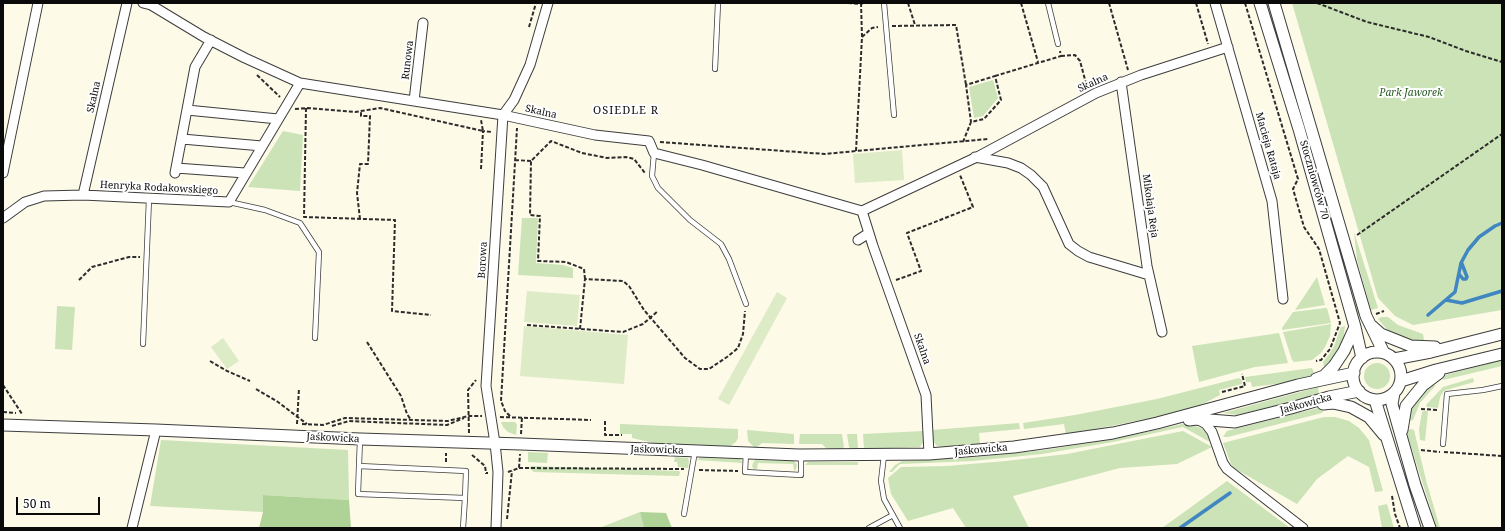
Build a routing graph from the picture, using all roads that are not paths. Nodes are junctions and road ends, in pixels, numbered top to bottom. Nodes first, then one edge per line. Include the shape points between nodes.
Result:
1 (38, 3) edge
2 (127, 3) edge
3 (143, 3) edge
4 (548, 3) edge
5 (718, 3) edge
6 (884, 3) edge
7 (1048, 3) edge
8 (1215, 3) edge
9 (1260, 3) edge
10 (1274, 3) edge
11 (423, 22) dead end
12 (208, 38) junction
13 (1058, 44) road end
14 (1228, 47) junction
15 (715, 69) dead end
16 (1121, 82) junction
17 (300, 83) junction
18 (414, 101) junction
19 (187, 110) junction
20 (503, 115) junction
21 (894, 115) dead end
22 (278, 119) junction
23 (182, 139) junction
24 (262, 146) junction
25 (654, 153) junction
26 (975, 157) junction
27 (3, 173) edge
28 (245, 173) junction
29 (83, 195) junction
30 (149, 199) junction
31 (229, 202) junction
32 (862, 211) junction
33 (3, 218) edge
34 (869, 233) junction
35 (858, 240) dead end
36 (1149, 275) junction
37 (1283, 299) dead end
38 (746, 304) road end
39 (1369, 323) junction
40 (1354, 327) junction
41 (1162, 332) dead end
42 (1502, 334) edge
43 (315, 338) dead end
44 (143, 344) dead end
45 (1448, 348) junction
46 (1384, 353) junction
47 (1502, 354) edge
48 (1362, 358) junction
49 (1394, 359) junction
50 (1447, 369) junction
51 (1354, 373) junction
52 (1401, 381) junction
53 (1298, 385) junction
54 (1502, 386) edge
55 (1359, 391) junction
56 (1394, 394) junction
57 (1375, 400) junction
58 (1291, 408) junction
59 (1198, 419) junction
60 (1157, 423) junction
61 (3, 425) edge
62 (156, 430) junction
63 (1402, 435) junction
64 (1387, 438) junction
65 (360, 440) junction
66 (495, 443) junction
67 (1443, 444) dead end
68 (695, 451) junction
69 (746, 453) junction
70 (929, 454) junction
71 (801, 455) junction
72 (884, 455) junction
73 (359, 466) junction
74 (465, 498) junction
75 (684, 514) dead end
76 (893, 515) junction
77 (872, 527) edge
78 (132, 528) edge
79 (463, 528) edge
80 (496, 528) edge
81 (900, 528) edge
82 (1302, 528) edge
83 (1414, 528) edge
84 (1430, 528) edge

1 - 27 street
2 - 29 street, Skalna
3 - 12 street, Skalna
4 - 20 street via 530,65 514,100
5 - 15 lane
6 - 21 lane
7 - 13 lane
8 - 14 street, Macieja Rataja
9 - 40 street, Stoczniowców 70 via 1300,129
10 - 39 street, Stoczniowców 70
11 - 18 street, Runowa
12 - 17 street, Skalna
12 - 19 street via 195,67
14 - 16 street, Skalna
14 - 37 street, Macieja Rataja via 1272,201
16 - 26 street, Skalna
16 - 36 street, Mikołaja Reja
17 - 18 street, Skalna
17 - 22 street, Henryka Rodakowskiego
18 - 20 street, Skalna
19 - 22 street
19 - 23 street
20 - 25 street, Skalna via 595,135 649,141
20 - 66 street, Borowa via 486,386
22 - 24 street, Henryka Rodakowskiego
23 - 24 street
23 - 28 street via 175,170
24 - 28 street, Henryka Rodakowskiego
25 - 32 street
25 - 38 lane via 652,176 658,188 690,220 720,244 729,259
26 - 32 street, Skalna
26 - 36 street via 1008,163 1031,175 1043,187 1069,244 1078,251 1089,257
28 - 31 street, Henryka Rodakowskiego
29 - 30 street, Henryka Rodakowskiego
29 - 33 street, Henryka Rodakowskiego via 44,196 25,202
30 - 31 street, Henryka Rodakowskiego
30 - 44 lane
31 - 43 lane via 265,210 300,223 320,252
32 - 34 street, Skalna
34 - 35 street
34 - 70 street, Skalna via 926,395
36 - 41 street, Mikołaja Reja
39 - 45 street via 1381,334 1411,346
39 - 46 street, Stoczniowców 70
40 - 48 street, Stoczniowców 70
40 - 53 street via 1344,351 1334,366 1324,376
42 - 45 street
45 - 49 street
46 - 48 street via 1376,352
46 - 49 street
47 - 50 street
48 - 51 street
49 - 52 street via 1400,369
50 - 52 street
50 - 63 street via 1422,384 1406,406 1401,426
51 - 53 street, Jaśkowicka
51 - 55 street
52 - 56 street
53 - 60 street, Jaśkowicka
54 - 67 lane via 1447,394
55 - 57 street
55 - 58 street, Jaśkowicka
56 - 57 street
56 - 63 street via 1392,404
57 - 64 street
58 - 59 street, Jaśkowicka via 1235,422
58 - 64 street via 1333,403 1351,407 1369,417
59 - 60 street, Jaśkowicka
59 - 82 street via 1212,432 1227,469
60 - 70 street, Jaśkowicka via 1113,433 1014,447
61 - 62 street, Jaśkowicka
62 - 65 street, Jaśkowicka
62 - 78 street
63 - 84 street
64 - 83 street
65 - 66 street, Jaśkowicka
65 - 73 lane
66 - 68 street, Jaśkowicka
66 - 80 street, Borowa via 498,472
68 - 69 street, Jaśkowicka
68 - 75 lane
69 - 71 street, Jaśkowicka
69 - 71 lane via 745,472 801,475
70 - 72 street, Jaśkowicka
71 - 72 street, Jaśkowicka
72 - 76 lane via 882,487 884,499
73 - 74 lane via 466,471
73 - 74 lane via 358,494
74 - 79 lane
76 - 77 lane
76 - 81 lane

